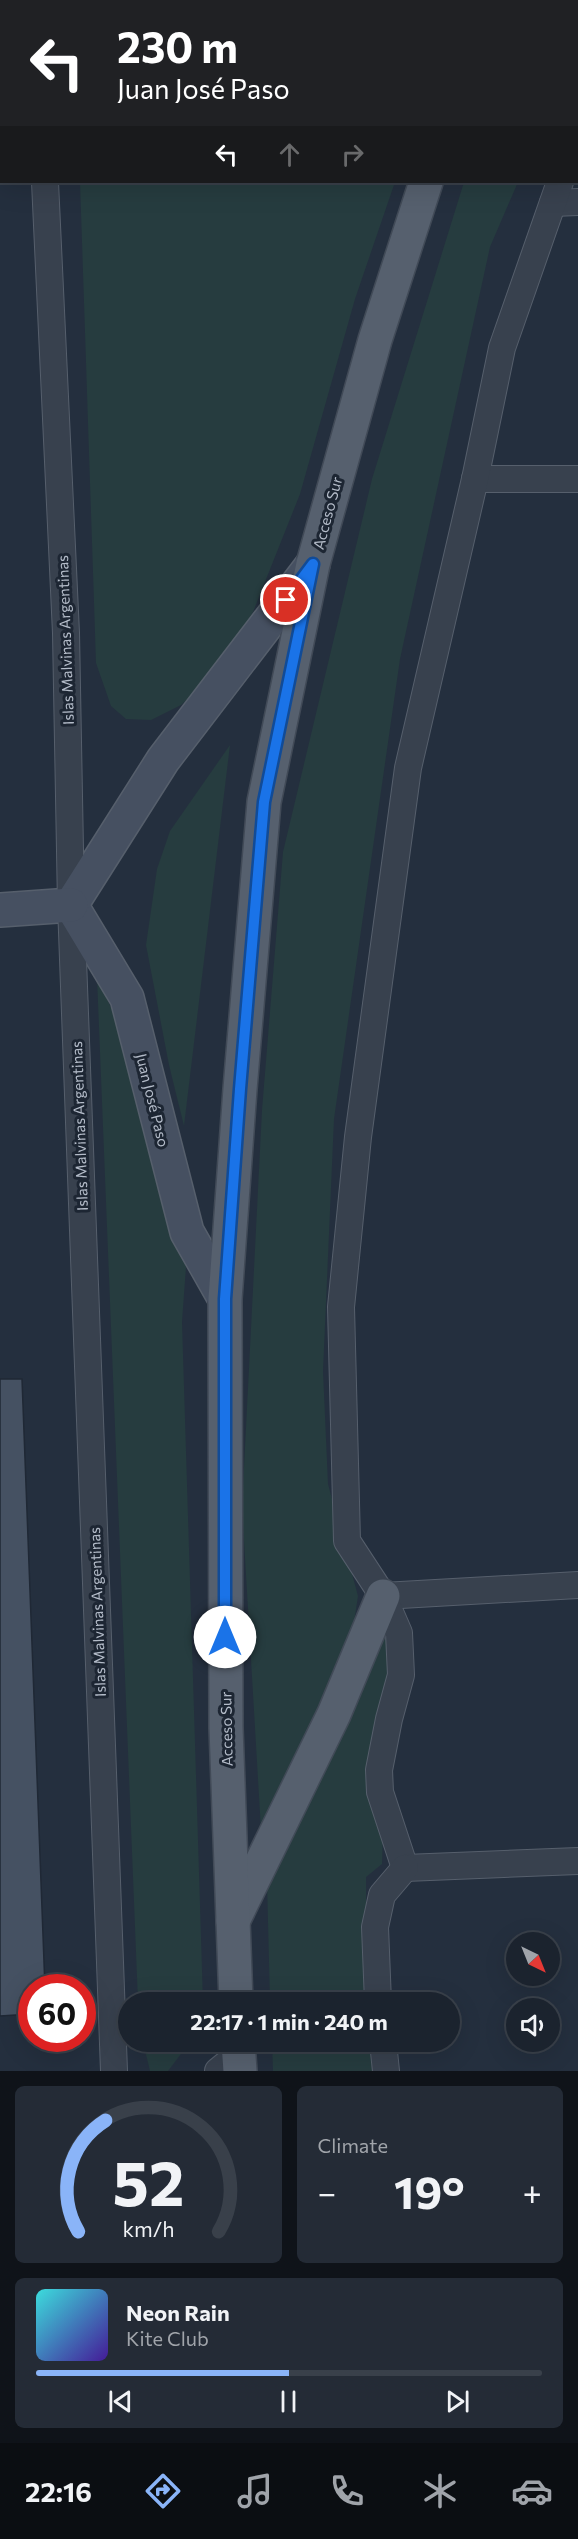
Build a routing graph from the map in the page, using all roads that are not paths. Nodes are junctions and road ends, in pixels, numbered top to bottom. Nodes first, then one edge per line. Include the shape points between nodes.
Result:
1 (45, 183) edge
2 (426, 183) edge
3 (556, 192) edge
4 (578, 202) edge
5 (475, 479) junction
6 (578, 479) edge
7 (313, 564) junction
8 (71, 905) junction
9 (0, 910) edge
10 (225, 1299) junction
11 (578, 1585) edge
12 (383, 1596) junction
13 (578, 1861) edge
14 (405, 1868) junction
15 (231, 1925) junction
16 (235, 1992) edge
17 (378, 1992) edge
18 (384, 2052) edge
19 (114, 2071) edge
20 (386, 2071) edge

1 - 8 street, Islas Malvinas Argentinas via 66,633
2 - 7 main road, Acceso Sur via 375,340
3 - 4 street
3 - 5 street via 502,348
5 - 6 street
5 - 12 street via 408,768 358,1137 341,1307 348,1541
7 - 8 street via 163,760
7 - 10 main road, Acceso Sur via 264,802
8 - 9 street
8 - 10 street, Juan José Paso via 127,998 187,1232
8 - 19 street, Islas Malvinas Argentinas
10 - 15 main road, Acceso Sur via 225,1716
11 - 12 street
12 - 14 street via 399,1632 401,1675 379,1770 380,1792
12 - 15 main road via 334,1714
13 - 14 street
14 - 17 street via 382,1895 375,1927
15 - 16 main road, Acceso Sur
18 - 20 street

